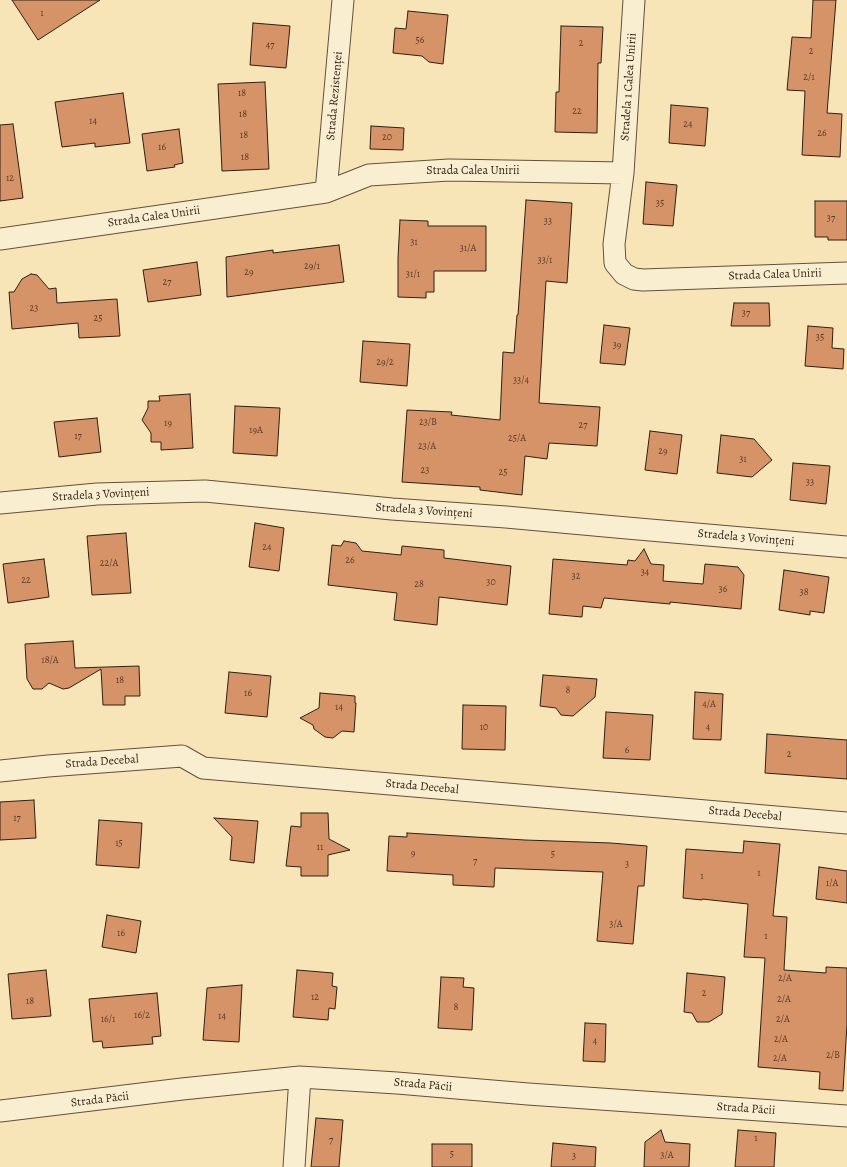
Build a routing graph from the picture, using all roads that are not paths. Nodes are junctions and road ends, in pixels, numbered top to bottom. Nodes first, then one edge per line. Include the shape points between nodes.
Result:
1 (343, 0) edge
2 (634, 0) edge
3 (623, 173) junction
4 (326, 192) junction
5 (0, 239) edge
6 (847, 273) edge
7 (0, 502) edge
8 (847, 546) edge
9 (0, 771) edge
10 (847, 823) edge
11 (300, 1077) junction
12 (0, 1111) edge
13 (847, 1116) edge
14 (294, 1167) edge

1 - 4 street, Strada Rezistenței
2 - 3 street, Stradela 1 Calea Unirii
3 - 4 street, Strada Calea Unirii via 449,170 369,175
3 - 6 street, Strada Calea Unirii via 614,244 615,264 624,274 634,279
4 - 5 street, Strada Calea Unirii
7 - 8 street, Stradela 3 Vovințeni via 97,494 205,491
9 - 10 street, Strada Decebal via 182,756 204,768
11 - 12 street, Strada Păcii
11 - 13 street, Strada Păcii
11 - 14 street

